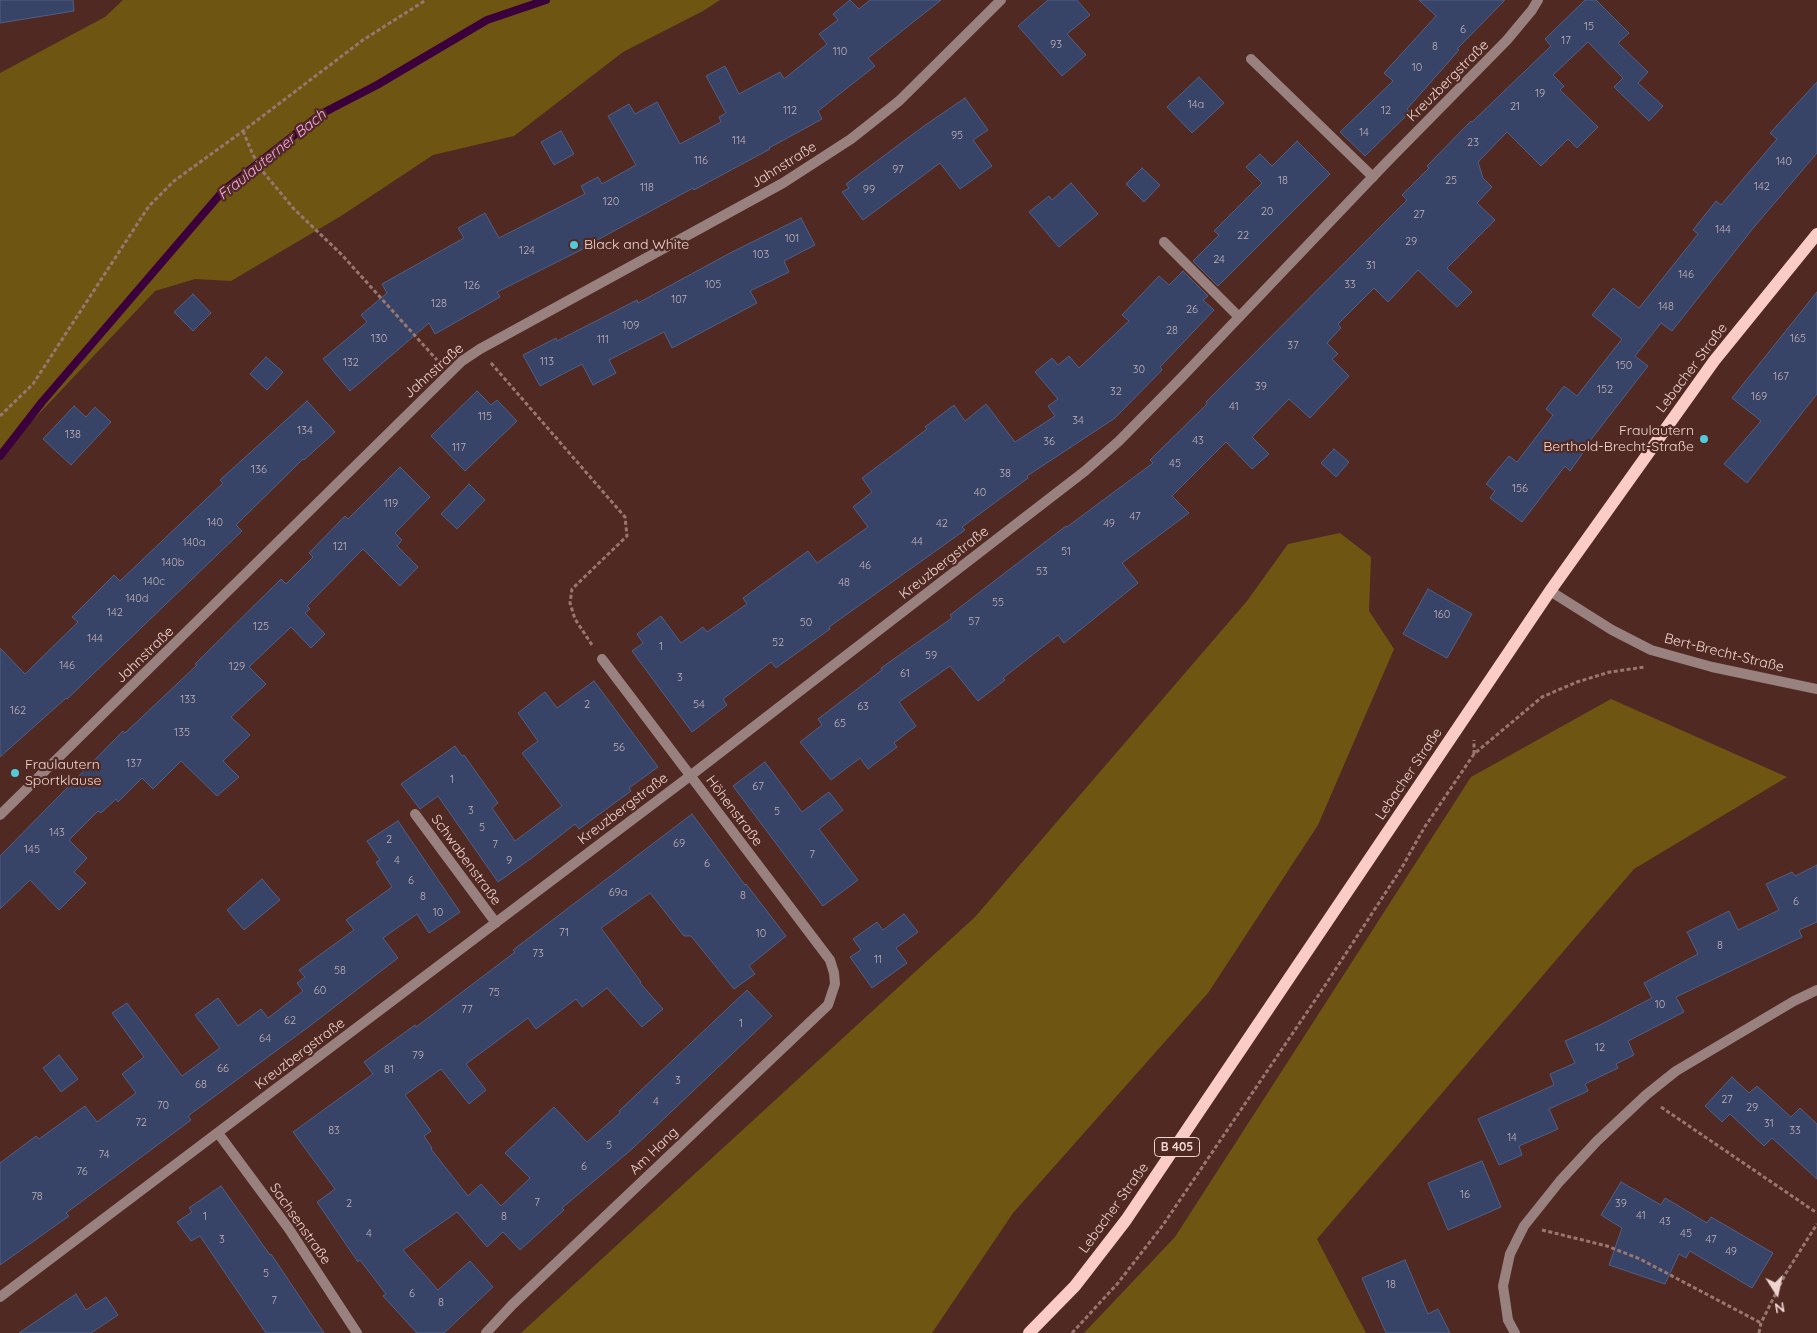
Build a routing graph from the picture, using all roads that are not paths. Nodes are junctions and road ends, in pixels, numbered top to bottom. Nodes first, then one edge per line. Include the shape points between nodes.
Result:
1 (1001, 0) edge
2 (1538, 0) edge
3 (1251, 59) dead end
4 (1373, 177) junction
5 (1817, 234) edge
6 (1164, 242) dead end
7 (1239, 317) junction
8 (1550, 591) junction
9 (602, 659) road end
10 (1817, 689) edge
11 (690, 776) junction
12 (415, 814) dead end
13 (0, 815) edge
14 (496, 923) junction
15 (835, 984) joint
16 (1817, 990) edge
17 (218, 1133) junction
18 (0, 1297) edge
19 (356, 1333) edge
20 (486, 1333) edge
21 (1029, 1333) edge
22 (1515, 1333) edge

1 - 13 street, Jahnstraße via 899,101 851,139 783,184 480,349 448,372
2 - 4 street, Kreuzbergstraße via 1507,40
3 - 4 street
4 - 7 street, Kreuzbergstraße
5 - 8 main road, Lebacher Straße / B 405 via 1714,361
6 - 7 street
7 - 11 street, Kreuzbergstraße via 1126,434 1085,471
8 - 10 street, Bert-Brecht-Straße via 1651,650 1712,668
8 - 21 main road, Lebacher Straße / B 405 via 1137,1204 1075,1286
9 - 11 street, Höhenstraße
11 - 14 street, Kreuzbergstraße
11 - 15 street, Höhenstraße via 830,960
12 - 14 street, Schwabenstraße
14 - 17 street, Kreuzbergstraße
15 - 20 street, Am Hang via 828,1005 526,1291
16 - 22 street via 1676,1071 1591,1147 1560,1181 1524,1226 1510,1254 1503,1286 1508,1320
17 - 18 street, Kreuzbergstraße
17 - 19 street, Sachsenstraße via 289,1229

